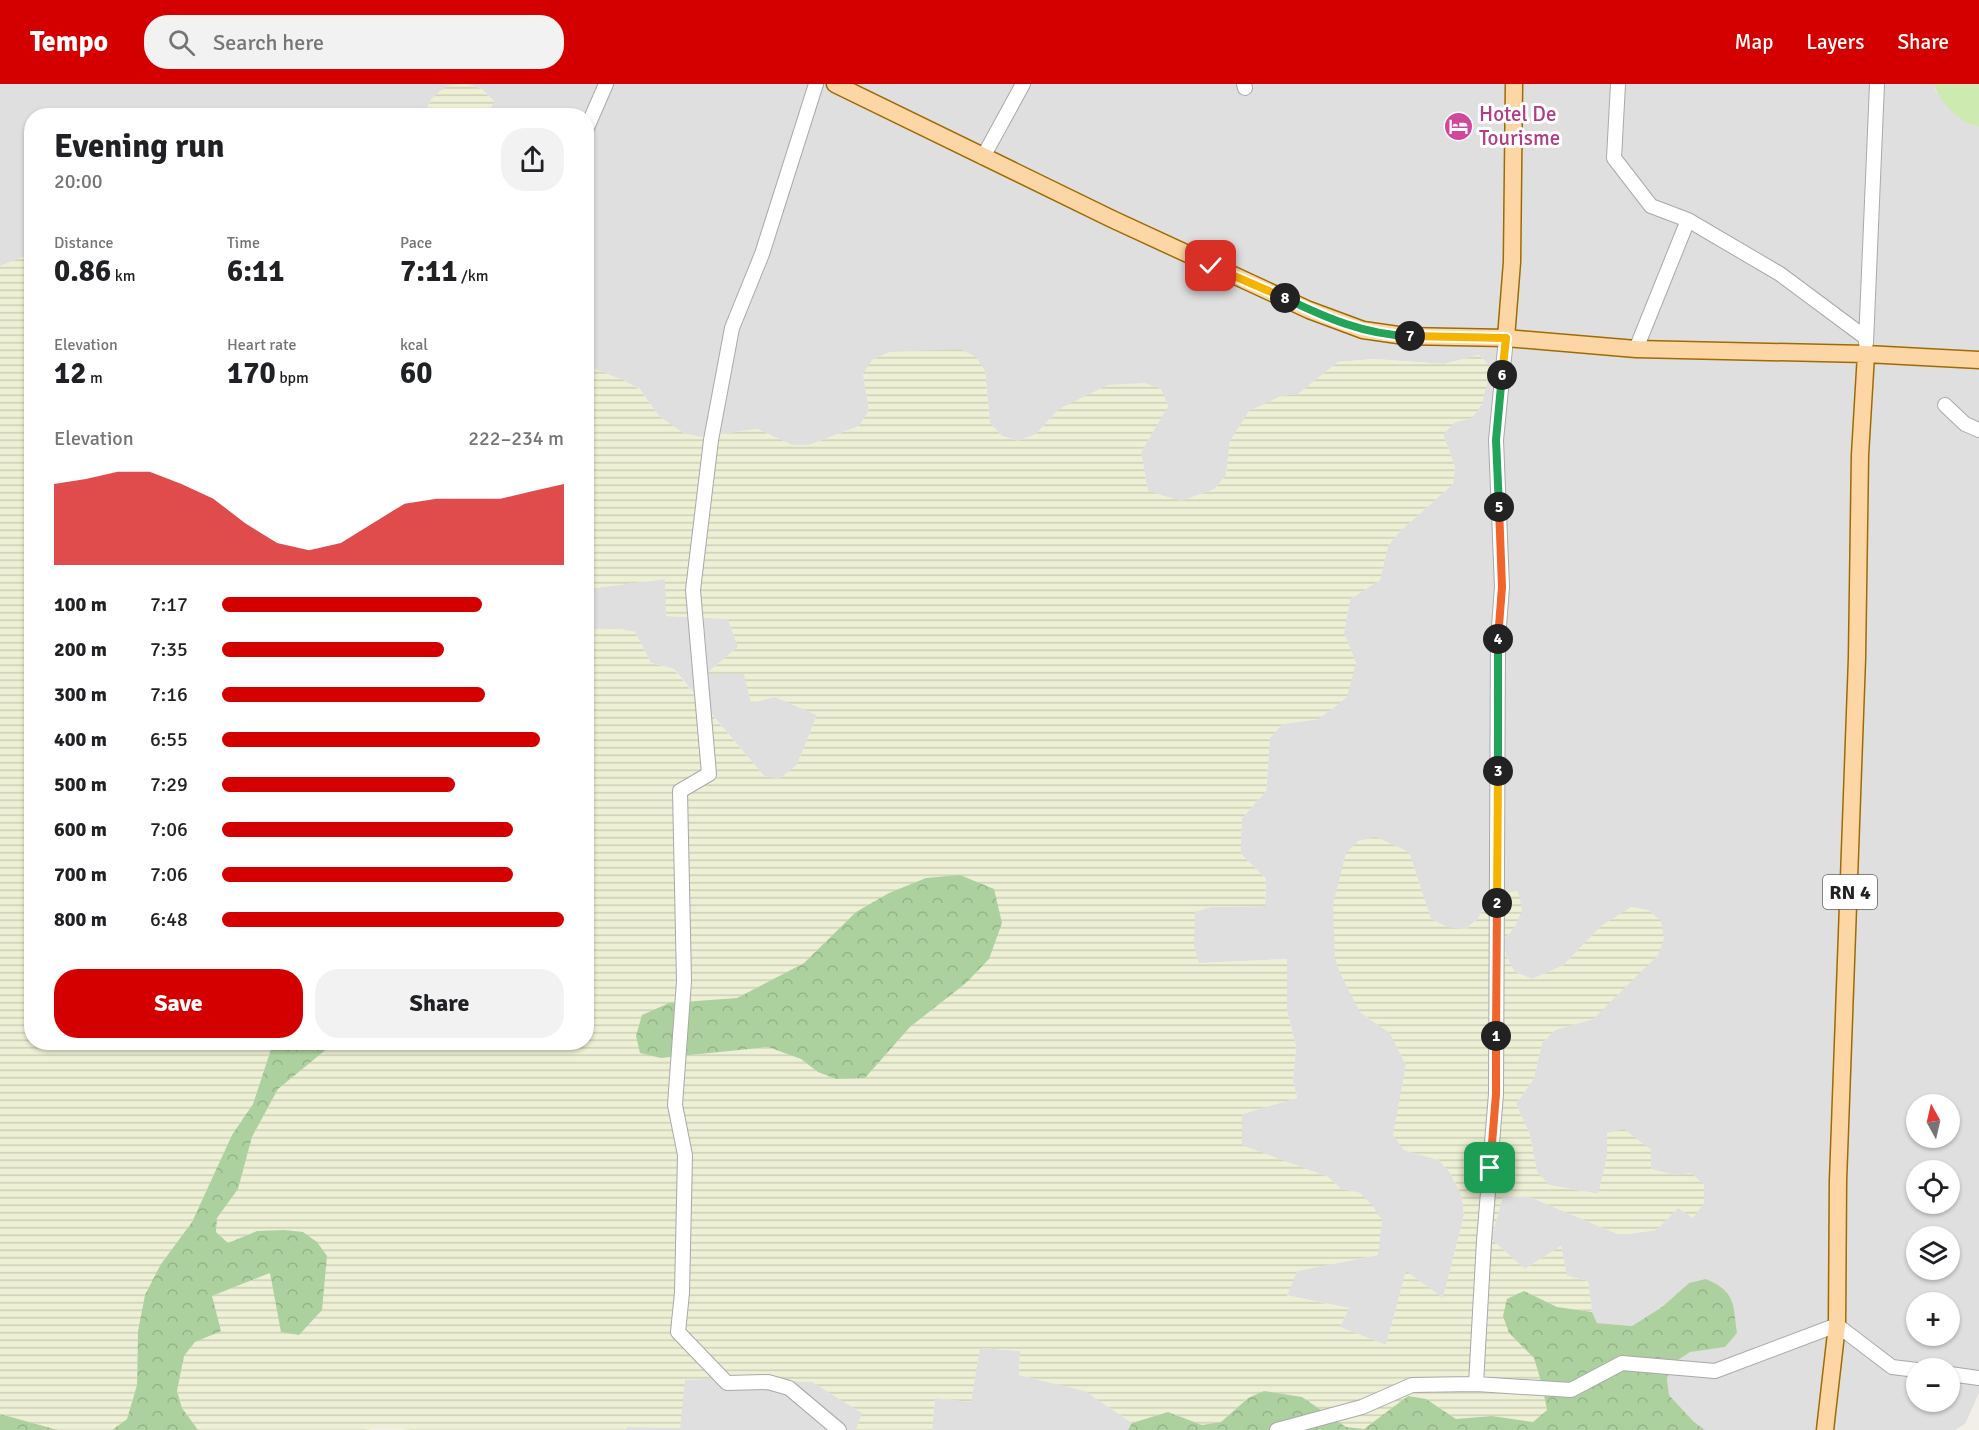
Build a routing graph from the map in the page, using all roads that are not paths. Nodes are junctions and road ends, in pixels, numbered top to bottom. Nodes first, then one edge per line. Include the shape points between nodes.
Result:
1 (606, 84) edge
2 (816, 84) edge
3 (835, 84) edge
4 (1023, 84) edge
5 (1514, 84) edge
6 (1618, 84) edge
7 (1877, 84) edge
8 (594, 112) edge
9 (983, 157) junction
10 (1688, 220) junction
11 (1506, 338) junction
12 (1866, 346) junction
13 (1636, 350) junction
14 (1979, 360) edge
15 (1945, 405) dead end
16 (1979, 430) edge
17 (1837, 1325) junction
18 (1906, 1369) edge
19 (1960, 1375) edge
20 (1979, 1378) edge
21 (1476, 1384) junction
22 (838, 1430) edge
23 (1277, 1430) edge
24 (1825, 1430) edge

1 - 8 street
2 - 22 street via 762,254 732,328 711,440 693,590 709,774 680,791 684,981 675,1105 685,1155 678,1332 727,1383 768,1382 789,1388
3 - 9 main road
4 - 9 street
5 - 11 main road via 1512,262
6 - 10 street via 1614,158 1651,206
7 - 12 street
9 - 11 main road via 1211,266 1363,330 1406,336
10 - 12 street via 1780,274
10 - 13 street
11 - 13 main road
11 - 21 street via 1496,440 1502,587 1498,639 1496,1094
12 - 13 main road
12 - 14 main road
12 - 17 main road, RN 4 via 1838,1181
15 - 16 street via 1965,424
17 - 18 street via 1892,1367
17 - 21 street via 1715,1371 1622,1363 1571,1390
17 - 24 main road, RN 4
19 - 20 street
21 - 23 street via 1412,1385 1362,1407

